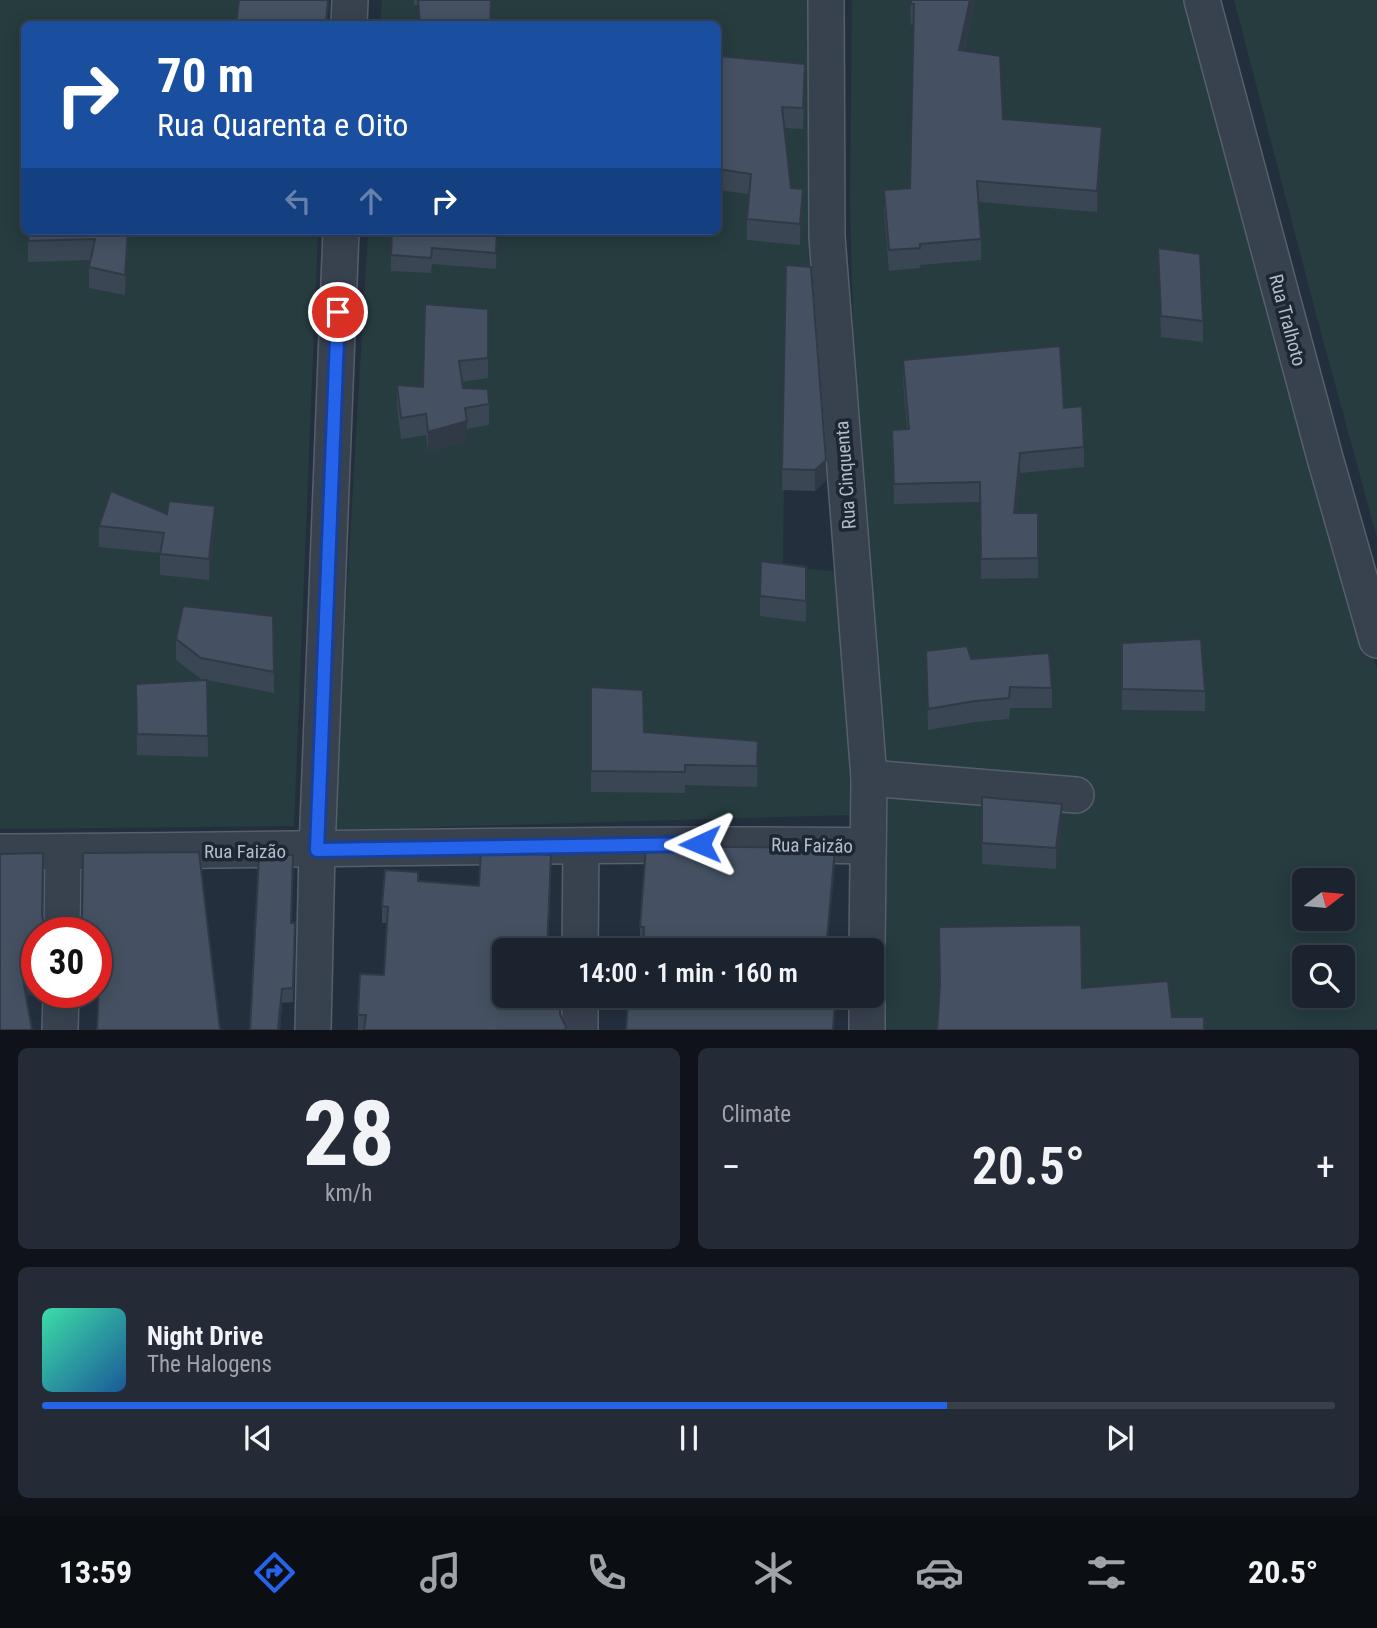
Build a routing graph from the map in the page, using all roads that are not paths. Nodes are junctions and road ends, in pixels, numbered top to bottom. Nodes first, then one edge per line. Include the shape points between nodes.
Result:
1 (350, 0) edge
2 (826, 0) edge
3 (1202, 0) edge
4 (349, 21) edge
5 (341, 235) edge
6 (1377, 640) edge
7 (869, 778) junction
8 (1076, 795) dead end
9 (581, 846) junction
10 (868, 846) junction
11 (317, 850) junction
12 (0, 852) edge
13 (63, 852) junction
14 (62, 917) edge
15 (580, 938) edge
16 (867, 938) edge
17 (61, 1008) edge
18 (580, 1008) edge
19 (867, 1008) edge
20 (60, 1030) edge
21 (313, 1030) edge
22 (580, 1030) edge
23 (867, 1030) edge

1 - 4 street
2 - 7 street, Rua Cinquenta via 827,237
3 - 6 street, Rua Tralhoto
5 - 11 street
7 - 8 street
7 - 10 street, Rua Cinquenta
9 - 10 street, Rua Faizão
9 - 11 street, Rua Faizão
9 - 15 street
10 - 16 street, Rua Cinquenta
11 - 13 street, Rua Faizão
11 - 21 street
12 - 13 street, Rua Faizão
13 - 14 street
17 - 20 street
18 - 22 street
19 - 23 street

